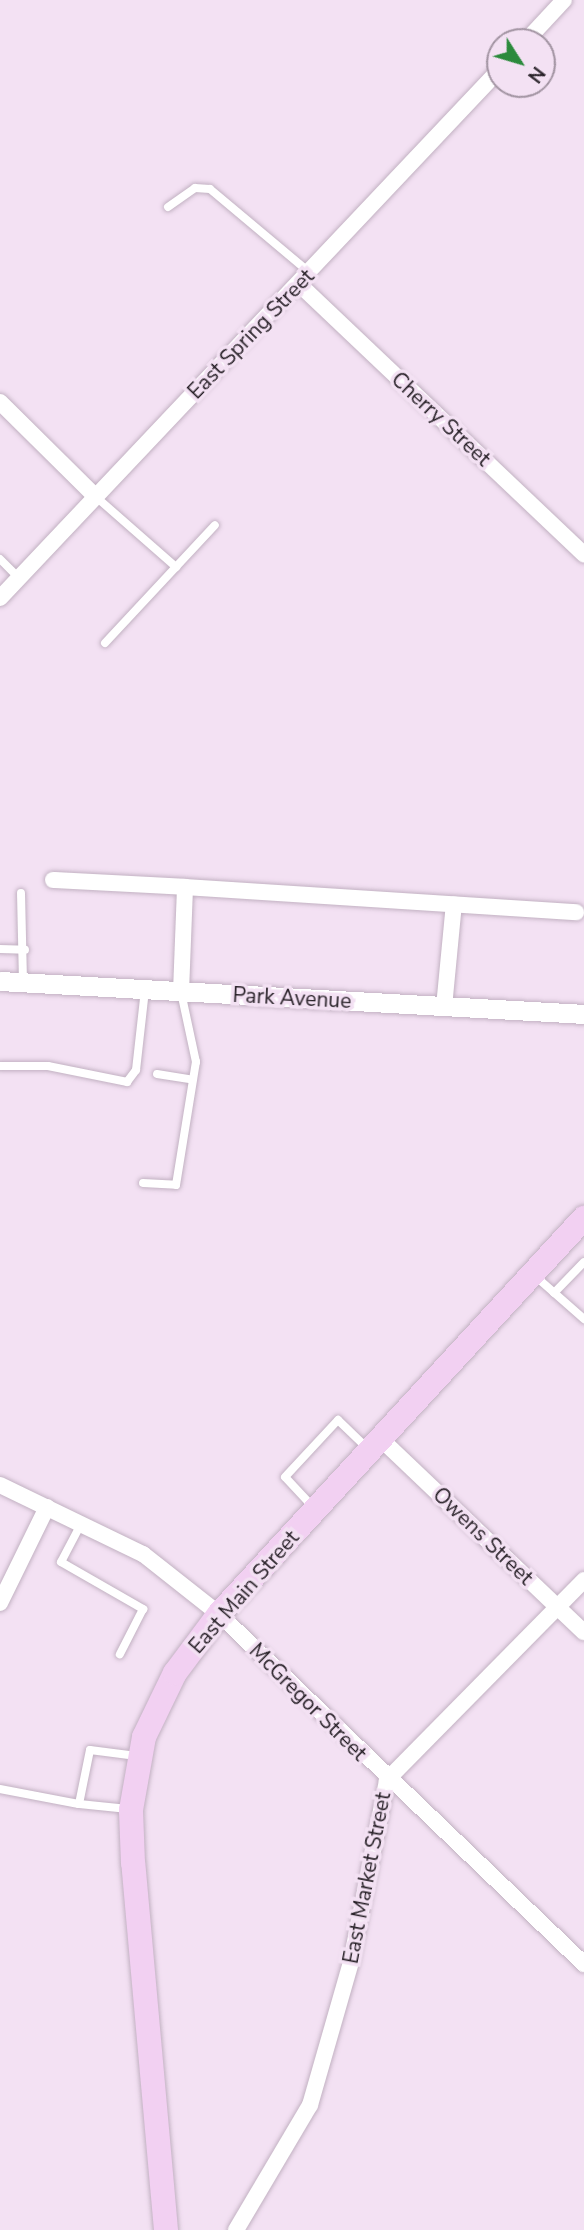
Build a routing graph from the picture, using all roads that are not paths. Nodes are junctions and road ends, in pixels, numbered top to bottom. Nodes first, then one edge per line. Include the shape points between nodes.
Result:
1 (564, 0) edge
2 (538, 28) edge
3 (486, 84) edge
4 (169, 207) dead end
5 (304, 278) junction
6 (0, 402) edge
7 (96, 496) junction
8 (215, 525) dead end
9 (584, 554) edge
10 (0, 559) edge
11 (176, 567) junction
12 (19, 578) junction
13 (0, 598) edge
14 (105, 643) dead end
15 (53, 880) dead end
16 (185, 887) junction
17 (21, 893) dead end
18 (454, 904) junction
19 (576, 912) dead end
20 (0, 949) edge
21 (26, 950) junction
22 (0, 981) edge
23 (23, 982) junction
24 (145, 989) junction
25 (181, 992) junction
26 (444, 1007) junction
27 (584, 1014) edge
28 (0, 1066) edge
29 (157, 1074) dead end
30 (193, 1080) junction
31 (143, 1183) dead end
32 (584, 1218) edge
33 (584, 1262) edge
34 (532, 1274) junction
35 (554, 1293) junction
36 (584, 1320) edge
37 (376, 1445) junction
38 (0, 1485) edge
39 (47, 1507) junction
40 (316, 1510) junction
41 (81, 1524) junction
42 (584, 1580) edge
43 (0, 1603) edge
44 (557, 1606) junction
45 (219, 1614) junction
46 (584, 1632) edge
47 (120, 1654) dead end
48 (140, 1757) junction
49 (387, 1780) junction
50 (0, 1789) edge
51 (79, 1804) junction
52 (131, 1810) junction
53 (584, 1964) edge
54 (166, 2230) edge
55 (236, 2230) edge

1 - 2 street
3 - 5 street, East Spring Street
4 - 5 lane via 195,188 210,189
5 - 7 street, East Spring Street
5 - 9 street, Cherry Street
6 - 7 street
7 - 11 lane
7 - 12 street, East Spring Street
8 - 11 lane
10 - 12 lane
11 - 14 lane
12 - 13 street, East Spring Street
15 - 16 street
16 - 18 street
16 - 25 street
17 - 21 lane
18 - 19 street
18 - 26 street
20 - 21 lane
21 - 23 lane
22 - 23 street, Park Avenue
23 - 24 street, Park Avenue
24 - 25 street, Park Avenue
24 - 28 lane via 136,1070 127,1082 48,1066
25 - 26 street, Park Avenue
25 - 30 lane via 195,1047
26 - 27 street, Park Avenue
29 - 30 lane
30 - 31 lane via 176,1185
32 - 34 main road, East Main Street
33 - 35 lane
34 - 35 lane
34 - 37 main road, East Main Street
35 - 36 lane
37 - 40 main road, East Main Street
37 - 40 lane via 338,1420 285,1477
37 - 44 street, Owens Street
38 - 39 street, McGregor Street
39 - 41 street, McGregor Street
39 - 43 street
40 - 45 main road, East Main Street
41 - 45 street, McGregor Street via 143,1554
41 - 47 lane via 61,1562 144,1609
42 - 44 street, East Market Street
44 - 46 street, Owens Street
44 - 49 street, East Market Street
45 - 48 main road, East Main Street via 175,1673
45 - 49 street, McGregor Street
48 - 51 lane via 90,1750
48 - 52 main road, East Main Street
49 - 53 street, McGregor Street
49 - 55 street, East Market Street via 351,1962 310,2105
50 - 51 lane
51 - 52 lane
52 - 54 main road, East Main Street

